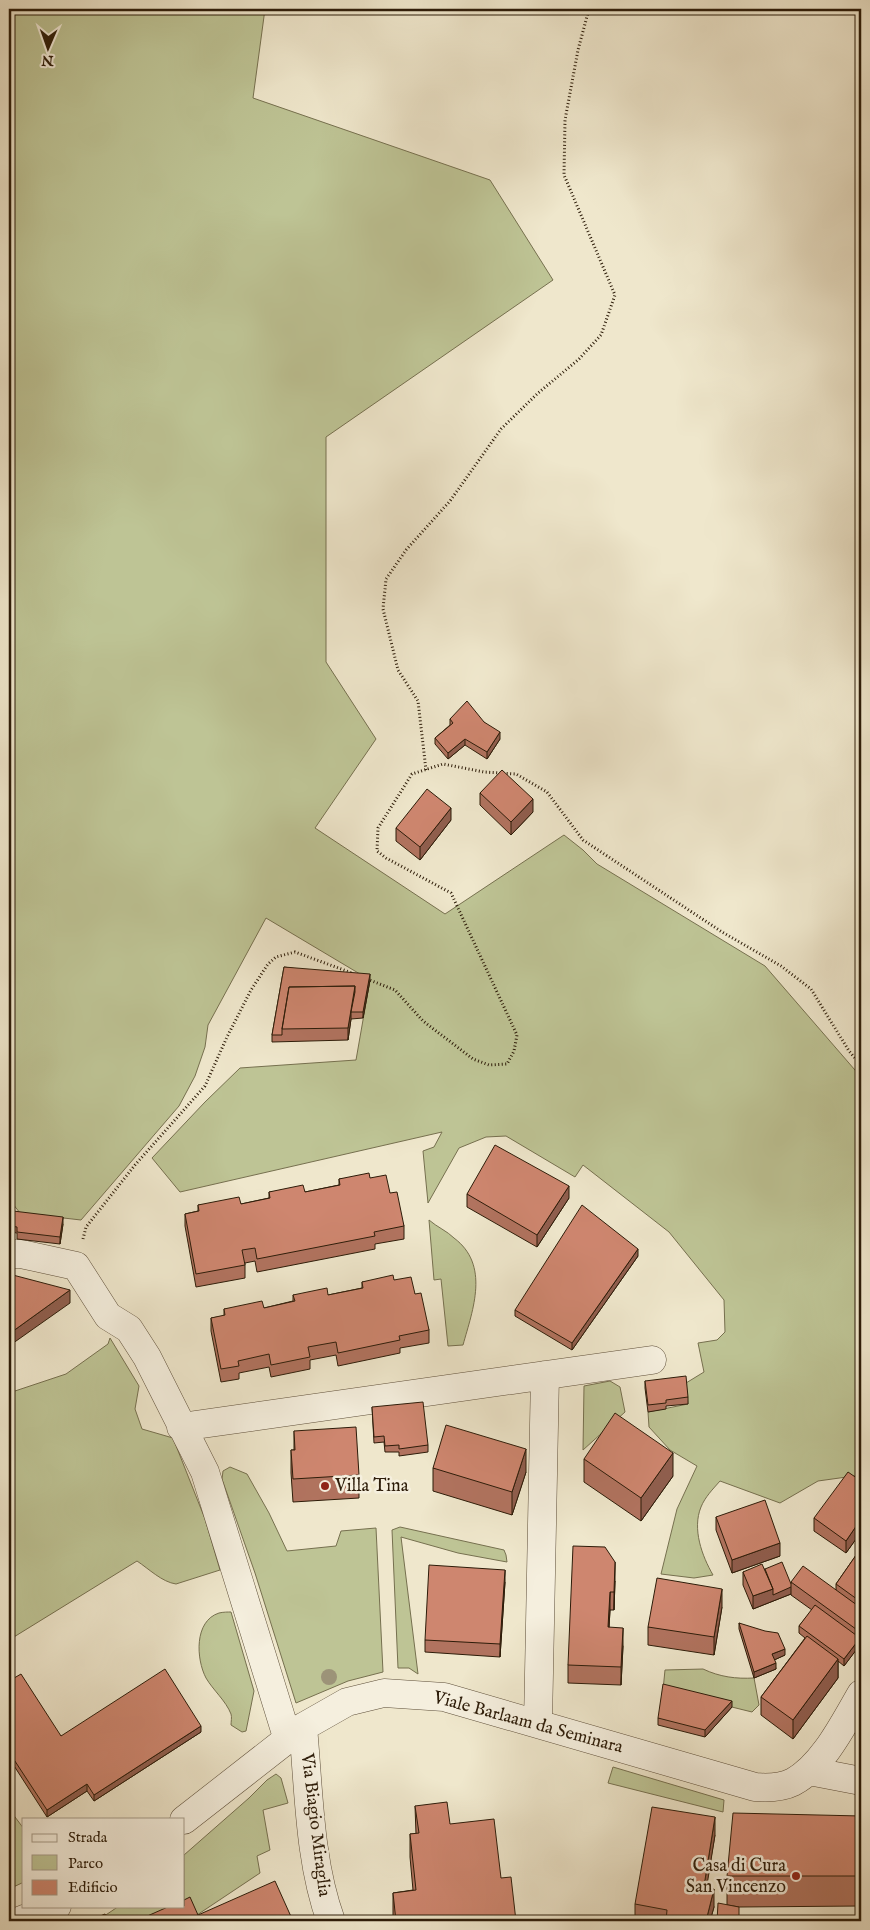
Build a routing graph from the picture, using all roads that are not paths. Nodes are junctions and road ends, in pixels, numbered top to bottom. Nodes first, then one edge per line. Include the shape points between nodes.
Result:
1 (9, 1254) edge
2 (652, 1360) dead end
3 (545, 1375) junction
4 (181, 1427) junction
5 (861, 1694) edge
6 (538, 1723) junction
7 (296, 1734) junction
8 (809, 1771) junction
9 (861, 1781) edge
10 (185, 1819) edge
11 (52, 1908) edge
12 (18, 1921) edge
13 (331, 1921) edge

1 - 4 street, Via Biagio Miraglia via 76,1266 108,1316 129,1329 147,1357
2 - 3 street
3 - 4 street
3 - 6 street
4 - 7 street, Via Biagio Miraglia via 205,1472
5 - 8 street, Viale Barlaam da Seminara via 827,1750
6 - 7 street, Viale Barlaam da Seminara via 444,1697 384,1693 346,1702
6 - 8 street, Viale Barlaam da Seminara via 755,1788 774,1788 793,1782
7 - 10 street, Viale Barlaam da Seminara
7 - 13 street, Via Biagio Miraglia via 316,1859
8 - 9 street
11 - 12 street

